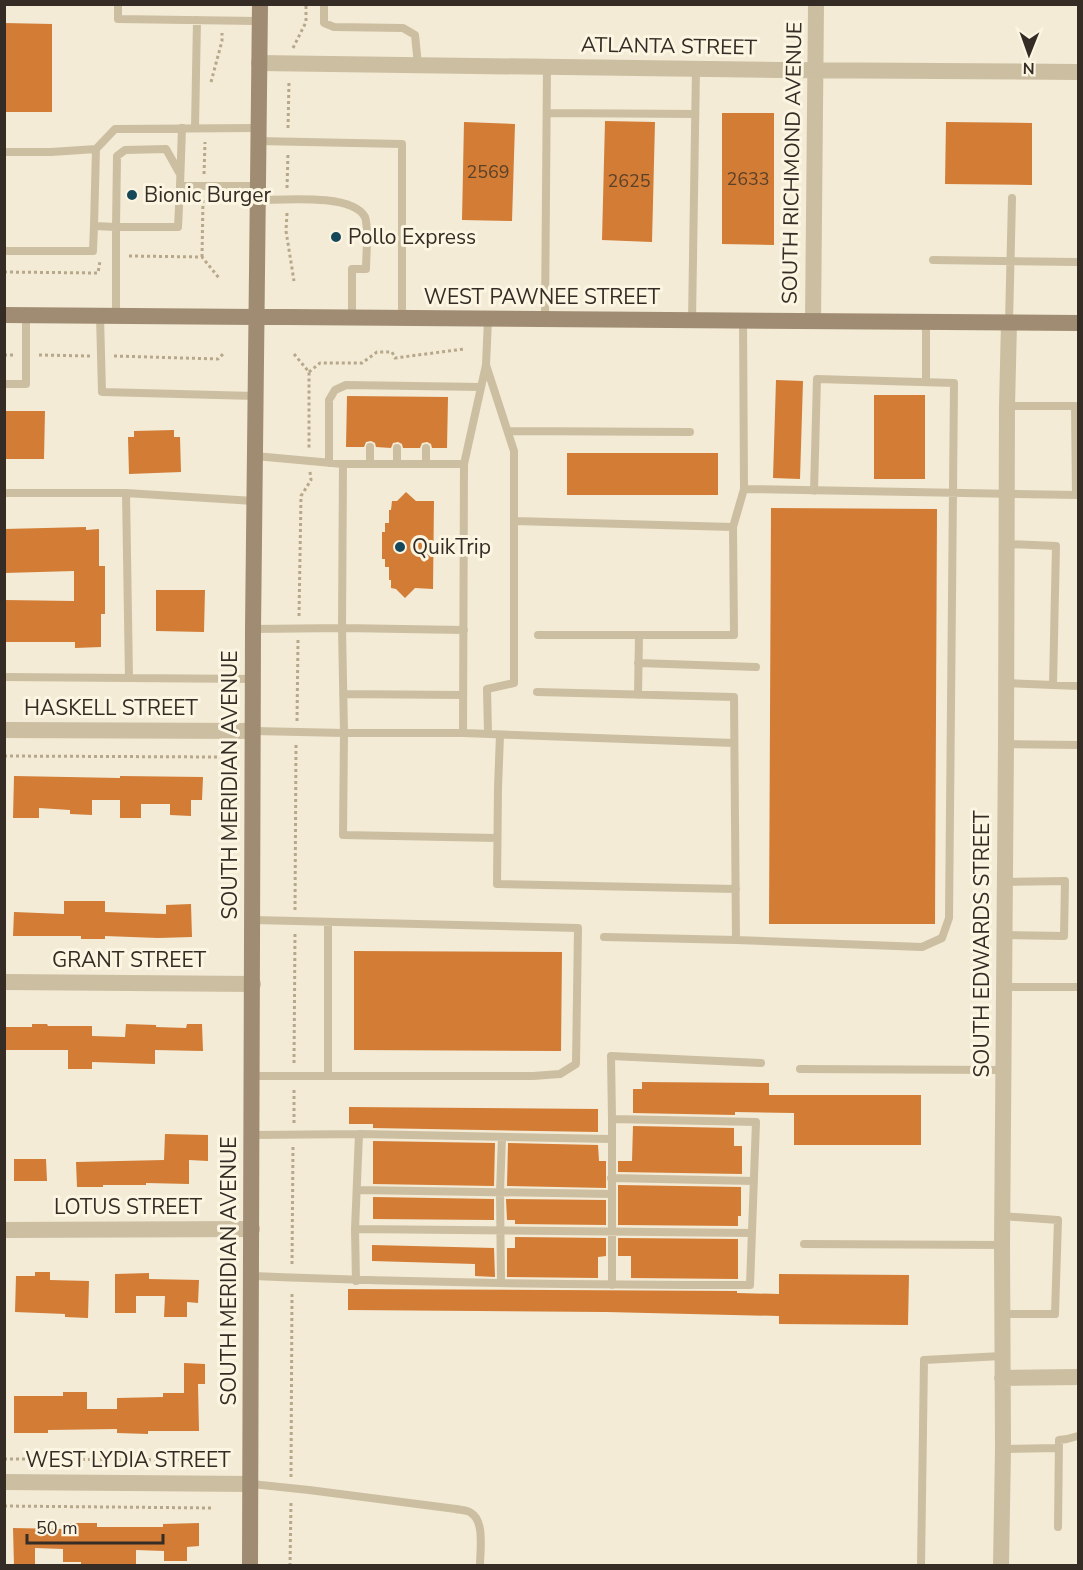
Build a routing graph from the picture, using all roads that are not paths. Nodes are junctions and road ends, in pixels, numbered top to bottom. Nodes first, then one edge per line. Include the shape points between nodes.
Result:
1 (118, 4) edge
2 (324, 4) edge
3 (816, 4) edge
4 (260, 13) edge
5 (197, 20) junction
6 (259, 63) junction
7 (418, 65) junction
8 (547, 67) junction
9 (696, 69) junction
10 (816, 70) junction
11 (1078, 72) edge
12 (547, 113) junction
13 (695, 114) junction
14 (195, 128) junction
15 (182, 129) junction
16 (258, 135) junction
17 (96, 149) junction
18 (4, 152) edge
19 (180, 174) junction
20 (180, 186) junction
21 (258, 193) junction
22 (1012, 198) dead end
23 (94, 226) junction
24 (116, 227) junction
25 (4, 251) edge
26 (933, 260) dead end
27 (1011, 261) junction
28 (1078, 262) edge
29 (4, 315) edge
30 (26, 316) junction
31 (108, 316) junction
32 (256, 318) junction
33 (352, 318) junction
34 (402, 319) junction
35 (488, 319) junction
36 (545, 320) junction
37 (692, 321) junction
38 (743, 321) junction
39 (813, 321) junction
40 (926, 322) junction
41 (1010, 323) junction
42 (1078, 323) edge
43 (486, 365) junction
44 (926, 382) junction
45 (4, 384) edge
46 (371, 386) junction
47 (398, 386) junction
48 (427, 387) junction
49 (481, 387) junction
50 (255, 396) junction
51 (370, 396) dead end
52 (398, 396) dead end
53 (427, 397) dead end
54 (1007, 406) junction
55 (508, 431) junction
56 (690, 432) dead end
57 (370, 447) dead end
58 (397, 448) dead end
59 (426, 448) dead end
60 (255, 456) junction
61 (328, 463) junction
62 (343, 464) junction
63 (370, 464) junction
64 (397, 464) junction
65 (426, 464) junction
66 (464, 464) junction
67 (744, 489) junction
68 (814, 491) junction
69 (4, 493) edge
70 (126, 493) junction
71 (954, 494) junction
72 (1007, 494) junction
73 (1077, 495) edge
74 (254, 501) junction
75 (514, 521) junction
76 (733, 527) junction
77 (1007, 544) junction
78 (342, 628) junction
79 (253, 629) junction
80 (464, 630) junction
81 (538, 635) dead end
82 (639, 635) junction
83 (638, 663) junction
84 (756, 667) dead end
85 (4, 677) edge
86 (129, 678) junction
87 (253, 679) junction
88 (1006, 683) junction
89 (1053, 685) junction
90 (1078, 686) edge
91 (537, 692) dead end
92 (343, 694) junction
93 (638, 694) junction
94 (463, 695) junction
95 (4, 730) edge
96 (253, 731) junction
97 (344, 733) junction
98 (463, 733) junction
99 (488, 734) junction
100 (500, 735) junction
101 (735, 742) junction
102 (1006, 744) junction
103 (1078, 745) edge
104 (497, 838) junction
105 (1005, 882) junction
106 (736, 889) junction
107 (253, 920) junction
108 (328, 922) junction
109 (1005, 935) junction
110 (604, 937) dead end
111 (736, 940) junction
112 (4, 982) edge
113 (253, 984) junction
114 (1004, 987) junction
115 (1078, 987) edge
116 (761, 1063) dead end
117 (800, 1069) dead end
118 (1004, 1071) junction
119 (252, 1076) junction
120 (328, 1076) junction
121 (612, 1119) junction
122 (359, 1134) junction
123 (252, 1135) junction
124 (502, 1137) junction
125 (611, 1139) junction
126 (611, 1178) junction
127 (754, 1181) junction
128 (357, 1190) junction
129 (500, 1192) junction
130 (612, 1194) junction
131 (1002, 1216) junction
132 (252, 1229) junction
133 (4, 1230) edge
134 (355, 1230) junction
135 (500, 1231) junction
136 (612, 1232) junction
137 (752, 1233) junction
138 (804, 1244) dead end
139 (1002, 1245) junction
140 (252, 1276) junction
141 (356, 1281) junction
142 (501, 1283) junction
143 (612, 1285) junction
144 (1002, 1314) junction
145 (1002, 1356) junction
146 (1078, 1377) edge
147 (1002, 1378) junction
148 (1078, 1436) edge
149 (1059, 1448) junction
150 (1003, 1449) junction
151 (4, 1482) edge
152 (251, 1484) junction
153 (1058, 1527) dead end
154 (250, 1566) edge
155 (480, 1566) edge
156 (921, 1566) edge
157 (1001, 1566) edge

1 - 5 lane via 118,19
2 - 7 lane via 324,23 334,27 403,28 415,35
3 - 10 street, SOUTH RICHMOND AVENUE
4 - 5 lane
4 - 6 main road, SOUTH MERIDIAN AVENUE
5 - 14 lane
6 - 7 street, ATLANTA STREET
6 - 16 main road, SOUTH MERIDIAN AVENUE
7 - 8 street, ATLANTA STREET
8 - 9 street, ATLANTA STREET
8 - 12 lane
9 - 10 street, ATLANTA STREET
9 - 13 lane
10 - 11 street, ATLANTA STREET
10 - 39 street, SOUTH RICHMOND AVENUE
12 - 13 lane
12 - 36 lane
13 - 37 lane
14 - 15 lane
14 - 16 lane
15 - 17 lane via 115,129
15 - 19 lane
16 - 21 main road, SOUTH MERIDIAN AVENUE
16 - 34 lane via 402,144
17 - 18 lane
17 - 23 lane
19 - 20 lane
19 - 24 lane via 166,149 125,150 117,156
20 - 21 lane
20 - 24 lane via 178,227
21 - 32 main road, SOUTH MERIDIAN AVENUE
21 - 33 lane via 348,204 364,217 366,269 352,268
22 - 27 lane
23 - 24 lane
23 - 25 lane via 93,251
24 - 31 lane
26 - 27 lane
27 - 28 lane
27 - 41 lane
29 - 30 main road, WEST PAWNEE STREET
30 - 31 main road, WEST PAWNEE STREET
30 - 45 lane via 26,384
31 - 32 main road, WEST PAWNEE STREET
31 - 50 lane via 102,392
32 - 33 main road, WEST PAWNEE STREET
32 - 50 main road, SOUTH MERIDIAN AVENUE
33 - 34 main road, WEST PAWNEE STREET
34 - 35 main road, WEST PAWNEE STREET
35 - 36 main road, WEST PAWNEE STREET
35 - 43 lane
36 - 37 main road, WEST PAWNEE STREET
37 - 38 main road, WEST PAWNEE STREET
38 - 39 main road, WEST PAWNEE STREET
38 - 67 lane
39 - 40 main road, WEST PAWNEE STREET
40 - 41 main road, WEST PAWNEE STREET
40 - 44 lane
41 - 42 main road, WEST PAWNEE STREET
41 - 54 street, SOUTH EDWARDS STREET
43 - 49 lane
43 - 55 lane
44 - 68 lane via 817,379
44 - 71 lane via 954,383
46 - 47 lane
46 - 51 lane
46 - 61 lane via 346,385 335,390 329,400
47 - 48 lane
47 - 52 lane
48 - 49 lane
48 - 53 lane
49 - 66 lane
50 - 60 main road, SOUTH MERIDIAN AVENUE
54 - 72 street, SOUTH EDWARDS STREET
54 - 73 lane via 1075,406
55 - 56 lane
55 - 75 lane via 514,451
57 - 63 lane
58 - 64 lane
59 - 65 lane
60 - 61 lane
60 - 74 main road, SOUTH MERIDIAN AVENUE
61 - 62 lane
62 - 63 lane
62 - 78 lane
63 - 64 lane
64 - 65 lane
65 - 66 lane
66 - 80 lane
67 - 68 lane
67 - 76 lane
68 - 71 lane
69 - 70 lane
70 - 74 lane
70 - 86 lane
71 - 72 lane
71 - 111 lane via 949,918 942,938 922,947
72 - 73 lane
72 - 77 street, SOUTH EDWARDS STREET
74 - 79 main road, SOUTH MERIDIAN AVENUE
75 - 76 lane
75 - 99 lane via 514,683 487,689
76 - 82 lane via 734,635
77 - 88 street, SOUTH EDWARDS STREET
77 - 89 lane via 1056,546
78 - 79 lane
78 - 80 lane
78 - 92 lane
79 - 87 main road, SOUTH MERIDIAN AVENUE
80 - 94 lane
81 - 82 lane
82 - 83 lane
83 - 84 lane
83 - 93 lane
85 - 86 lane
86 - 87 lane
87 - 96 main road, SOUTH MERIDIAN AVENUE
88 - 89 lane
88 - 102 street, SOUTH EDWARDS STREET
89 - 90 lane
91 - 93 lane
92 - 94 lane
92 - 97 lane
93 - 101 lane via 734,697
94 - 98 lane
95 - 96 street, HASKELL STREET
96 - 97 lane
96 - 107 main road, SOUTH MERIDIAN AVENUE
97 - 98 lane
97 - 104 lane via 343,835
98 - 99 lane
99 - 100 lane
100 - 101 lane
100 - 104 lane
101 - 106 lane
102 - 103 lane
102 - 105 street, SOUTH EDWARDS STREET
104 - 106 lane via 497,884
105 - 109 street, SOUTH EDWARDS STREET
105 - 109 lane via 1065,881 1064,936
106 - 111 lane
107 - 108 lane
107 - 113 main road, SOUTH MERIDIAN AVENUE
108 - 120 lane
108 - 120 lane via 578,928 576,1064 560,1074
109 - 114 street, SOUTH EDWARDS STREET
110 - 111 lane
112 - 113 street, GRANT STREET
113 - 119 main road, SOUTH MERIDIAN AVENUE
114 - 115 lane
114 - 118 street, SOUTH EDWARDS STREET
116 - 121 lane via 611,1056
117 - 118 lane
118 - 131 street, SOUTH EDWARDS STREET
119 - 120 lane
119 - 123 main road, SOUTH MERIDIAN AVENUE
121 - 125 lane
121 - 127 lane via 756,1122
122 - 123 lane
122 - 124 lane
122 - 128 lane
123 - 132 main road, SOUTH MERIDIAN AVENUE
124 - 125 lane
124 - 129 lane
125 - 126 lane
126 - 127 lane
126 - 130 lane
127 - 137 lane
128 - 129 lane
128 - 134 lane
129 - 130 lane
129 - 135 lane
130 - 136 lane
131 - 139 street, SOUTH EDWARDS STREET
131 - 144 lane via 1058,1220 1055,1314
132 - 133 street, LOTUS STREET
132 - 140 main road, SOUTH MERIDIAN AVENUE
134 - 135 lane
134 - 141 lane
135 - 136 lane
135 - 142 lane
136 - 137 lane
136 - 143 lane
137 - 143 lane via 750,1285
138 - 139 lane
139 - 144 street, SOUTH EDWARDS STREET
140 - 141 lane
140 - 152 main road, SOUTH MERIDIAN AVENUE
141 - 142 lane
142 - 143 lane
144 - 145 street, SOUTH EDWARDS STREET
145 - 147 street, SOUTH EDWARDS STREET
145 - 156 lane via 924,1360
146 - 147 street
147 - 150 street, SOUTH EDWARDS STREET
148 - 149 lane via 1059,1440
149 - 150 lane
149 - 153 lane
150 - 157 street, SOUTH EDWARDS STREET
151 - 152 street, WEST LYDIA STREET
152 - 154 main road, SOUTH MERIDIAN AVENUE
152 - 155 lane via 471,1513 479,1522

